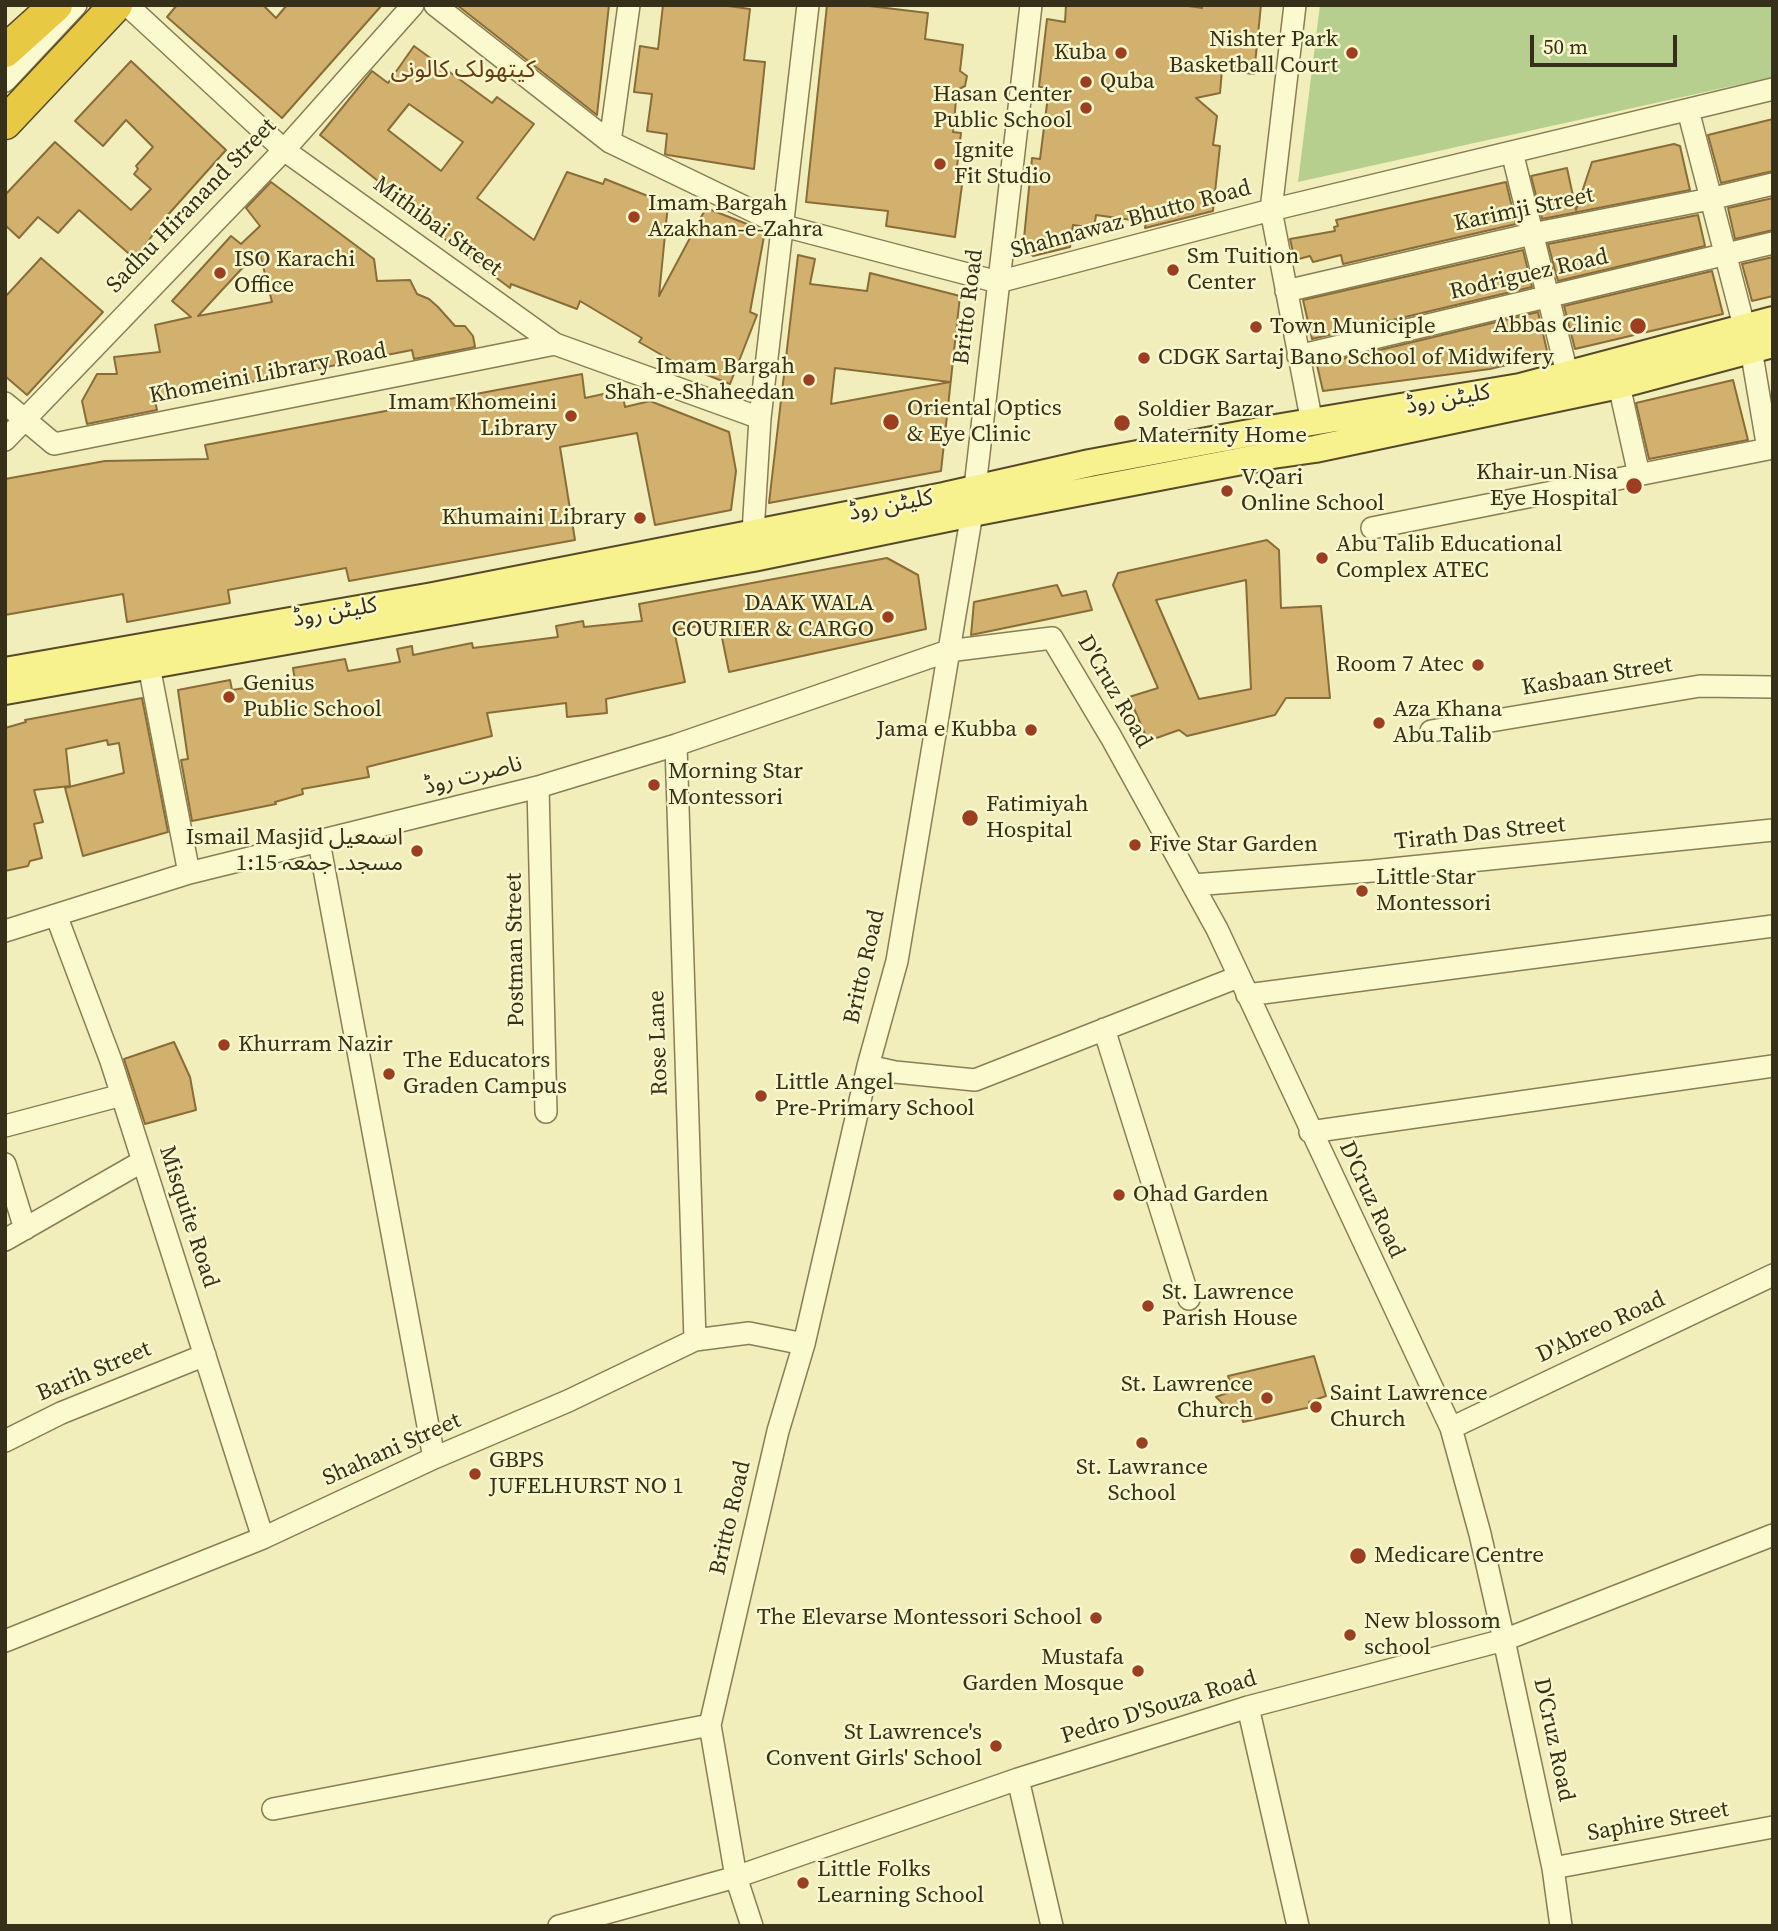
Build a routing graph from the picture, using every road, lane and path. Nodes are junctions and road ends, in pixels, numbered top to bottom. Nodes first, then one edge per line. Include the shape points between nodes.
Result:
1 (76, 5) edge
2 (116, 5) edge
3 (127, 5) edge
4 (413, 5) edge
5 (435, 5) edge
6 (629, 5) edge
7 (808, 5) edge
8 (1031, 5) edge
9 (1295, 5) edge
10 (51, 10) edge
11 (5, 40) edge
12 (5, 51) edge
13 (5, 81) edge
14 (1773, 89) edge
15 (1688, 110) junction
16 (5, 123) edge
17 (610, 142) junction
18 (284, 149) junction
19 (1512, 152) junction
20 (1773, 184) edge
21 (1710, 199) junction
22 (1271, 210) junction
23 (784, 226) junction
24 (1532, 234) junction
25 (1773, 243) edge
26 (1724, 255) junction
27 (998, 282) junction
28 (1286, 290) junction
29 (1548, 298) junction
30 (1773, 320) edge
31 (1756, 340) edge
32 (555, 344) junction
33 (1298, 356) junction
34 (1566, 373) junction
35 (1619, 385) junction
36 (5, 403) edge
37 (760, 418) junction
38 (24, 420) junction
39 (1312, 423) junction
40 (5, 440) edge
41 (1770, 448) edge
42 (1639, 475) junction
43 (974, 500) junction
44 (1372, 527) dead end
45 (753, 533) junction
46 (947, 651) junction
47 (149, 666) junction
48 (5, 671) edge
49 (1773, 687) edge
50 (5, 691) edge
51 (1432, 731) dead end
52 (676, 745) junction
53 (538, 787) junction
54 (1773, 830) edge
55 (319, 842) junction
56 (189, 873) junction
57 (1193, 886) junction
58 (56, 915) junction
59 (1773, 926) edge
60 (5, 930) edge
61 (1243, 986) junction
62 (1104, 1029) junction
63 (868, 1066) junction
64 (1773, 1066) edge
65 (122, 1095) junction
66 (546, 1112) dead end
67 (5, 1126) edge
68 (1310, 1132) junction
69 (143, 1161) junction
70 (7, 1176) edge
71 (25, 1229) junction
72 (5, 1240) edge
73 (1773, 1275) edge
74 (1189, 1298) dead end
75 (695, 1340) junction
76 (804, 1343) junction
77 (205, 1355) junction
78 (1451, 1428) junction
79 (5, 1441) edge
80 (434, 1458) junction
81 (1773, 1535) edge
82 (263, 1538) junction
83 (1504, 1640) junction
84 (5, 1641) edge
85 (1248, 1707) junction
86 (710, 1725) junction
87 (1018, 1779) junction
88 (273, 1809) dead end
89 (1773, 1827) edge
90 (1553, 1868) junction
91 (736, 1877) junction
92 (559, 1926) edge
93 (752, 1926) edge
94 (1052, 1926) edge
95 (1298, 1926) edge
96 (1562, 1926) edge

1 - 13 street
2 - 16 highway
3 - 18 street, Mithibai Street
4 - 18 street, Sadhu Hiranand Street
5 - 17 street, Shahnawaz Bhutto Road
6 - 17 street
7 - 23 street
8 - 27 street, Britto Road
9 - 22 street
10 - 11 main road
10 - 12 highway
14 - 15 street, Shahnawaz Bhutto Road
15 - 19 street, Shahnawaz Bhutto Road
15 - 21 street
17 - 23 street, Shahnawaz Bhutto Road
18 - 32 street, Mithibai Street
18 - 38 street, Sadhu Hiranand Street
19 - 22 street, Shahnawaz Bhutto Road
19 - 24 street
20 - 21 street, Karimji Street
21 - 24 street, Karimji Street
21 - 26 street
22 - 27 street, Shahnawaz Bhutto Road
22 - 28 street
23 - 27 street, Shahnawaz Bhutto Road
23 - 37 street
24 - 28 street, Karimji Street
24 - 29 street
25 - 26 street, Rodriguez Road
26 - 29 street, Rodriguez Road
26 - 31 street
27 - 43 street, Britto Road
28 - 33 street
29 - 33 street, Rodriguez Road
29 - 34 street
30 - 31 main road, کلیٹن روڈ
31 - 34 main road, کلیٹن روڈ
31 - 35 main road, کلیٹن روڈ
31 - 41 street
32 - 37 street, Mithibai Street
32 - 38 street, Khomeini Library Road via 54,444
33 - 39 street
34 - 39 main road, کلیٹن روڈ via 1520,387
35 - 42 street
35 - 43 main road, کلیٹن روڈ via 1315,449
36 - 38 street, Khomeini Library Road
37 - 45 street
38 - 40 street, Sadhu Hiranand Street
39 - 43 main road, کلیٹن روڈ via 1090,463
41 - 42 street
42 - 44 street
43 - 45 main road, کلیٹن روڈ via 944,496
43 - 46 street, Britto Road
43 - 47 main road, کلیٹن روڈ via 753,558
45 - 48 main road, کلیٹن روڈ via 433,596
46 - 52 street, ناصرت روڈ
46 - 57 street, D'Cruz Road via 1052,638
46 - 63 street, Britto Road via 897,961
47 - 50 main road, کلیٹن روڈ
47 - 56 street
49 - 51 street, Kasbaan Street via 1700,686
52 - 53 street, ناصرت روڈ
52 - 75 street, Rose Lane
53 - 55 street, ناصرت روڈ
53 - 66 street, Postman Street
54 - 57 street, Tirath Das Street
55 - 56 street, ناصرت روڈ
55 - 80 street
56 - 58 street, ناصرت روڈ
57 - 61 street, D'Cruz Road
58 - 60 street, ناصرت روڈ
58 - 65 street, Misquite Road
59 - 61 street
61 - 62 street
61 - 68 street, D'Cruz Road
62 - 63 street via 975,1080
62 - 74 street
63 - 76 street, Britto Road
64 - 68 street
65 - 67 street
65 - 69 street, Misquite Road
68 - 78 street, D'Cruz Road
69 - 71 street
69 - 77 street, Misquite Road
70 - 71 street
71 - 72 street
73 - 78 street, D'Abreo Road
75 - 76 street, Shahani Street via 749,1333
75 - 80 street, Shahani Street
76 - 86 street, Britto Road via 778,1431
77 - 79 street, Barih Street via 61,1413
77 - 82 street, Misquite Road
78 - 83 street, D'Cruz Road
80 - 82 street, Shahani Street
81 - 83 street, Pedro D'Souza Road
82 - 84 street, Shahani Street
83 - 85 street, Pedro D'Souza Road
83 - 90 street, D'Cruz Road
85 - 87 street, Pedro D'Souza Road
85 - 95 street
86 - 88 street
86 - 91 street, Britto Road
87 - 91 street, Pedro D'Souza Road
87 - 94 street
89 - 90 street, Saphire Street
90 - 96 street, D'Cruz Road
91 - 92 street, Pedro D'Souza Road
91 - 93 street, Britto Road

